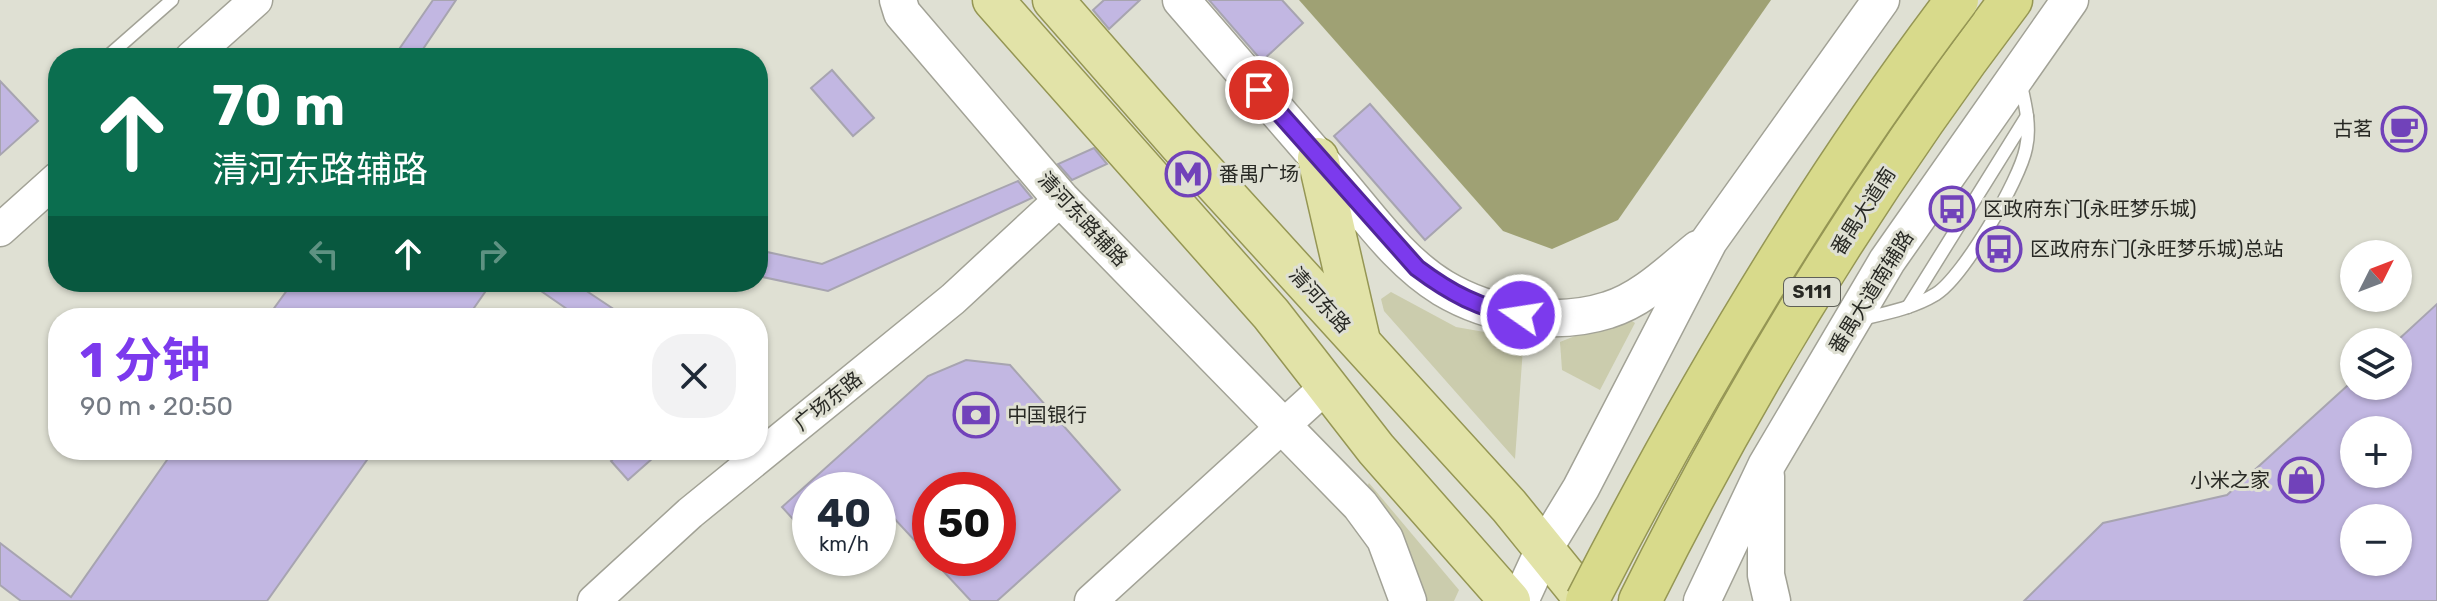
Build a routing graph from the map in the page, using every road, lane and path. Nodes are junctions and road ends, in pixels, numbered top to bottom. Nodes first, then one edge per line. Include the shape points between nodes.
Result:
1 (172, 0) edge
2 (256, 0) edge
3 (898, 0) edge
4 (993, 0) edge
5 (1053, 0) edge
6 (1181, 0) edge
7 (1881, 0) edge
8 (1957, 0) edge
9 (2011, 0) edge
10 (2070, 0) edge
11 (117, 48) edge
12 (202, 48) edge
13 (2017, 70) junction
14 (2027, 116) junction
15 (1318, 158) junction
16 (48, 187) edge
17 (1061, 199) junction
18 (0, 230) edge
19 (1709, 241) junction
20 (1908, 308) junction
21 (1852, 321) junction
22 (1361, 345) junction
23 (1327, 386) junction
24 (1283, 424) junction
25 (768, 450) edge
26 (755, 460) edge
27 (1766, 466) junction
28 (1544, 549) junction
29 (594, 601) edge
30 (1091, 601) edge
31 (1408, 601) edge
32 (1510, 601) edge
33 (1520, 601) edge
34 (1586, 601) edge
35 (1640, 601) edge
36 (1702, 601) edge
37 (1772, 601) edge

1 - 11 lane
2 - 12 street
3 - 17 main road, 清河东路辅路 via 902,13
4 - 23 main road via 1271,314
5 - 22 main road, 清河东路
6 - 15 main road
7 - 19 main road
8 - 34 highway, S111, bridge via 1789,242
9 - 35 highway, 番禺大道南 / S111 via 1945,86 1827,266 1679,521
10 - 13 main road, 番禺大道南辅路
13 - 14 lane
13 - 21 main road, 番禺大道南辅路
14 - 20 lane
14 - 20 lane via 2027,147 2012,186 1954,279
15 - 19 main road via 1417,268 1464,299 1504,313 1574,317 1609,310 1642,293
15 - 22 main road
16 - 18 street
17 - 24 main road, 清河东路辅路
17 - 25 street, 广场东路 via 953,299
19 - 28 main road
20 - 21 lane
21 - 27 main road, 番禺大道南辅路
22 - 28 main road, 清河东路
23 - 24 street
23 - 32 main road
24 - 30 street
24 - 31 main road, 清河东路辅路 via 1385,539
26 - 29 street, 广场东路
27 - 36 main road, 番禺大道南辅路
27 - 37 main road via 1766,575
28 - 33 main road
28 - 34 main road, 清河东路

